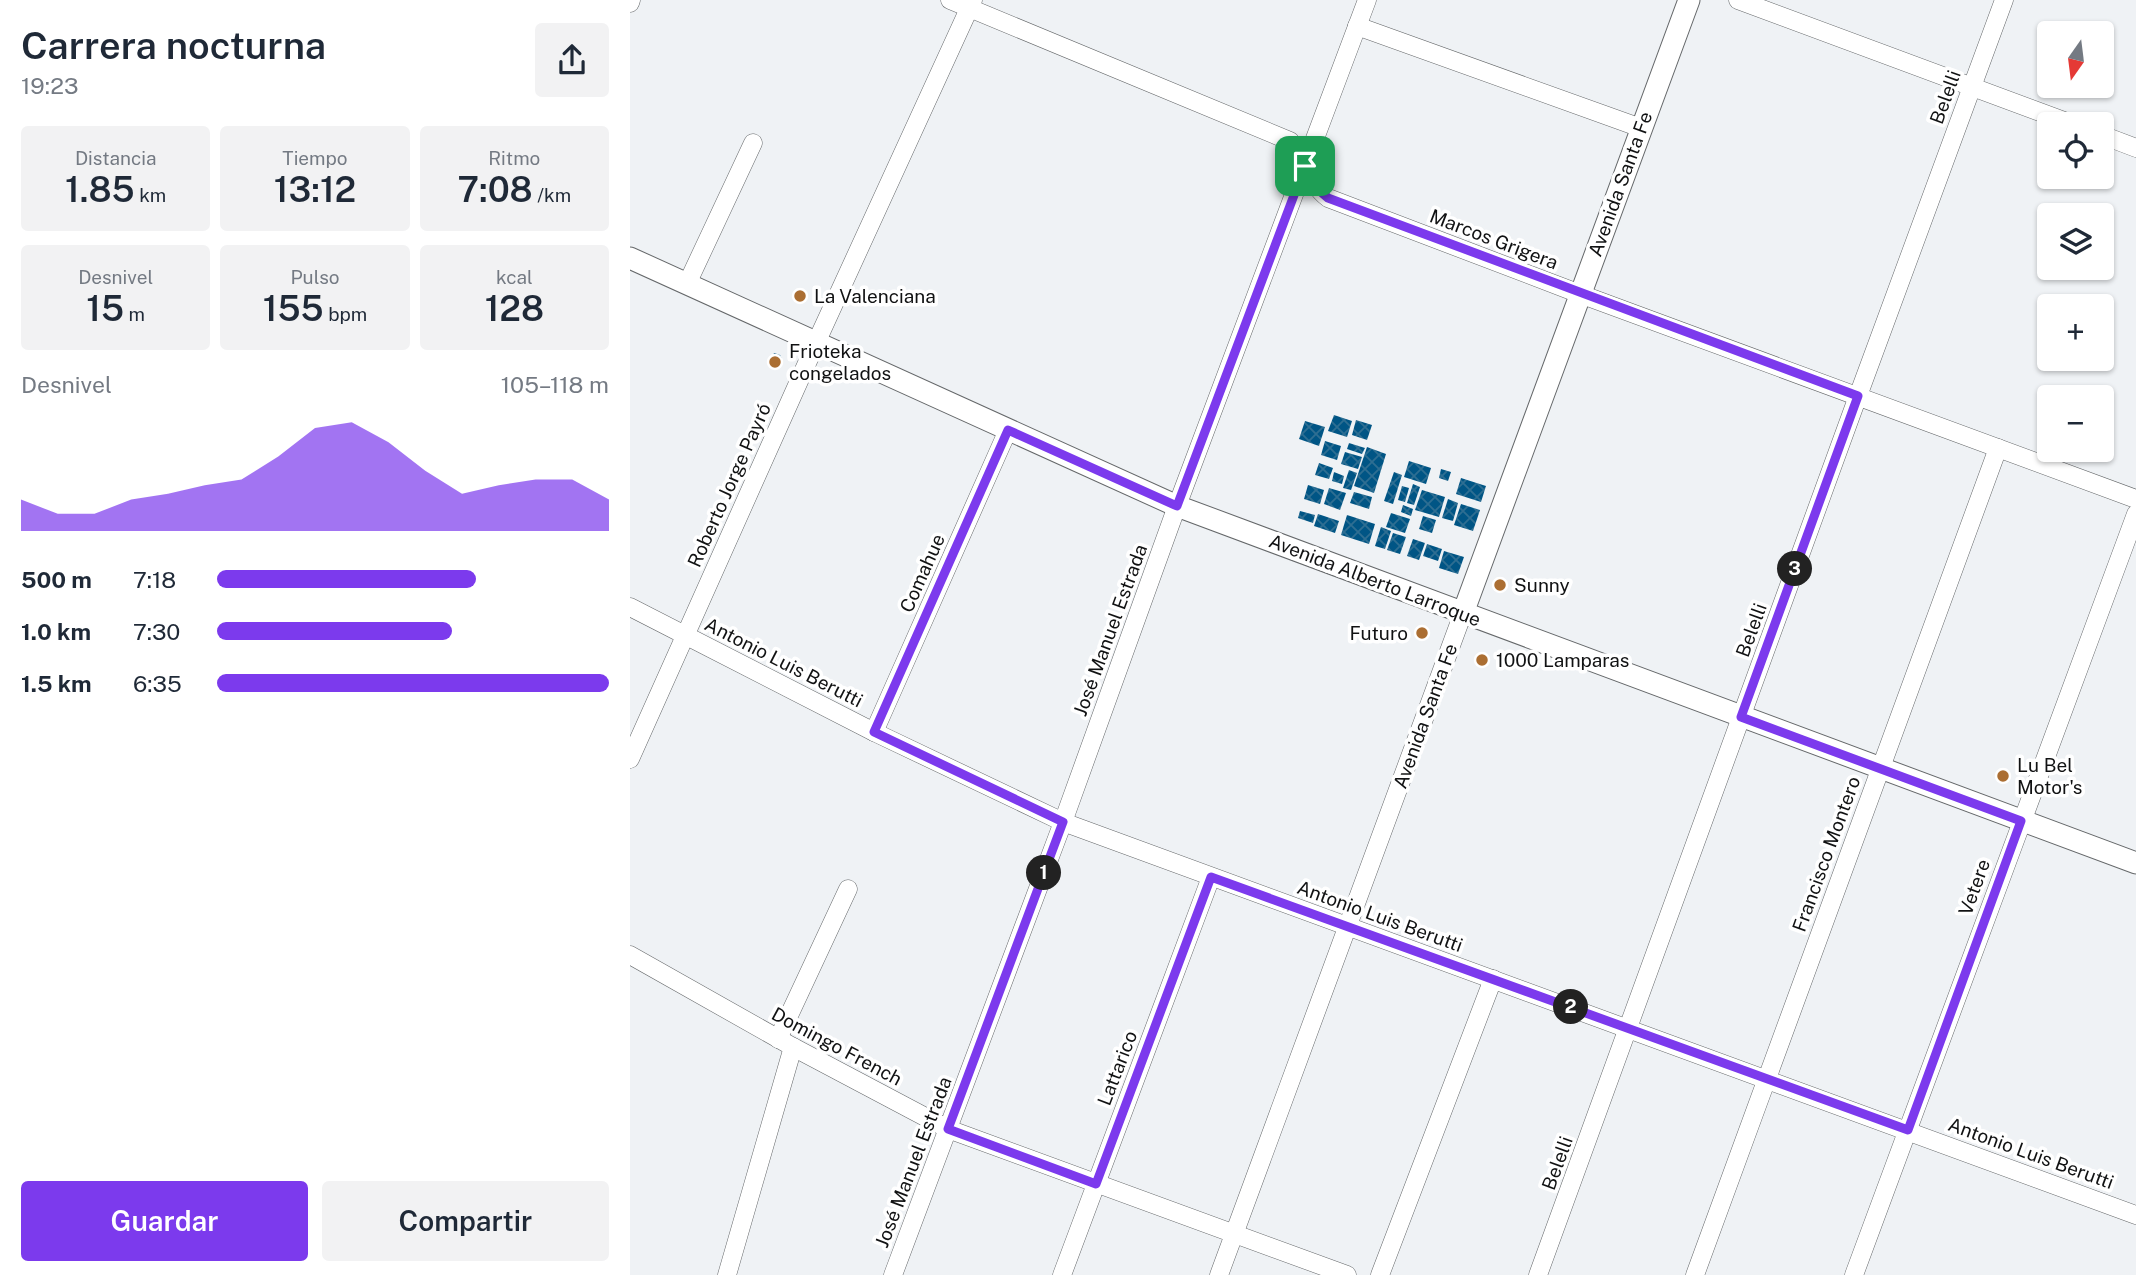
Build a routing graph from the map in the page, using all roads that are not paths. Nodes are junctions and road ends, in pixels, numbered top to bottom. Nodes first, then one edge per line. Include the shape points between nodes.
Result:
1 (950, 0) edge
2 (1367, 0) edge
3 (1689, 0) edge
4 (1738, 0) edge
5 (2004, 0) edge
6 (971, 4) edge
7 (1357, 26) junction
8 (1971, 87) junction
9 (2039, 112) edge
10 (1641, 128) junction
11 (2114, 140) edge
12 (753, 143) dead end
13 (2136, 148) edge
14 (1305, 166) junction
15 (630, 258) edge
16 (687, 284) junction
17 (1580, 294) junction
18 (816, 343) junction
19 (1858, 396) junction
20 (1008, 430) junction
21 (1998, 448) junction
22 (2136, 499) edge
23 (1177, 506) junction
24 (2136, 514) edge
25 (630, 607) edge
26 (1462, 614) junction
27 (685, 634) junction
28 (1741, 717) junction
29 (874, 732) junction
30 (630, 759) edge
31 (1880, 768) junction
32 (2021, 821) junction
33 (1063, 822) junction
34 (2136, 863) edge
35 (1211, 877) junction
36 (848, 889) dead end
37 (1347, 926) junction
38 (630, 955) edge
39 (1493, 979) junction
40 (1629, 1028) junction
41 (785, 1043) junction
42 (1767, 1079) junction
43 (948, 1129) junction
44 (1908, 1130) junction
45 (1096, 1184) junction
46 (2136, 1215) edge
47 (1234, 1234) junction
48 (727, 1275) edge
49 (893, 1275) edge
50 (1062, 1275) edge
51 (1219, 1275) edge
52 (1347, 1275) edge
53 (1380, 1275) edge
54 (1538, 1275) edge
55 (1695, 1275) edge
56 (1854, 1275) edge

1 - 6 street, Marcos Grigera
2 - 7 street, José Manuel Estrada
3 - 10 main road, Avenida Santa Fe
4 - 8 street
5 - 8 street, Belelli
6 - 14 street, Marcos Grigera via 1290,141
6 - 18 street, Roberto Jorge Payró
7 - 10 street
7 - 14 street, José Manuel Estrada
8 - 9 street
8 - 19 street, Belelli
10 - 17 main road, Avenida Santa Fe
11 - 13 street
12 - 16 street
14 - 17 street, Marcos Grigera via 1313,185 1328,198
14 - 23 street, José Manuel Estrada
15 - 16 main road, Avenida Alberto Larroque
16 - 18 main road, Avenida Alberto Larroque
17 - 19 street, Marcos Grigera
17 - 26 main road, Avenida Santa Fe
18 - 20 main road, Avenida Alberto Larroque
18 - 27 street, Roberto Jorge Payró
19 - 21 street, Marcos Grigera
19 - 28 street, Belelli
20 - 23 main road, Avenida Alberto Larroque
20 - 29 street, Comahue
21 - 22 street, Marcos Grigera
21 - 31 street, Francisco Montero
23 - 26 main road, Avenida Alberto Larroque
23 - 33 street, José Manuel Estrada
24 - 32 street, Vetere
25 - 27 street, Antonio Luis Berutti
26 - 28 main road, Avenida Alberto Larroque
26 - 37 street, Avenida Santa Fe
27 - 29 street, Antonio Luis Berutti
27 - 30 street, Roberto Jorge Payró
28 - 31 main road, Avenida Alberto Larroque
28 - 40 street, Belelli
29 - 33 street, Antonio Luis Berutti
31 - 32 main road, Avenida Alberto Larroque
31 - 42 street, Francisco Montero
32 - 34 main road, Avenida Alberto Larroque
32 - 44 street, Vetere
33 - 35 street, Antonio Luis Berutti
33 - 43 street, José Manuel Estrada
35 - 37 street, Antonio Luis Berutti
35 - 45 street, Lattarico
36 - 41 street
37 - 39 street, Antonio Luis Berutti
37 - 47 street, Avenida Santa Fe
38 - 41 street, Domingo French
39 - 40 street, Antonio Luis Berutti
39 - 53 street
40 - 42 street, Antonio Luis Berutti
40 - 54 street, Belelli
41 - 43 street, Domingo French
41 - 48 street
42 - 44 street, Antonio Luis Berutti
42 - 55 street, Francisco Montero
43 - 45 street, Domingo French
43 - 49 street, José Manuel Estrada
44 - 46 street, Antonio Luis Berutti
44 - 56 street, Vetere
45 - 47 street, Domingo French
45 - 50 street, Lattarico
47 - 51 street, Avenida Santa Fe
47 - 52 street, Domingo French

